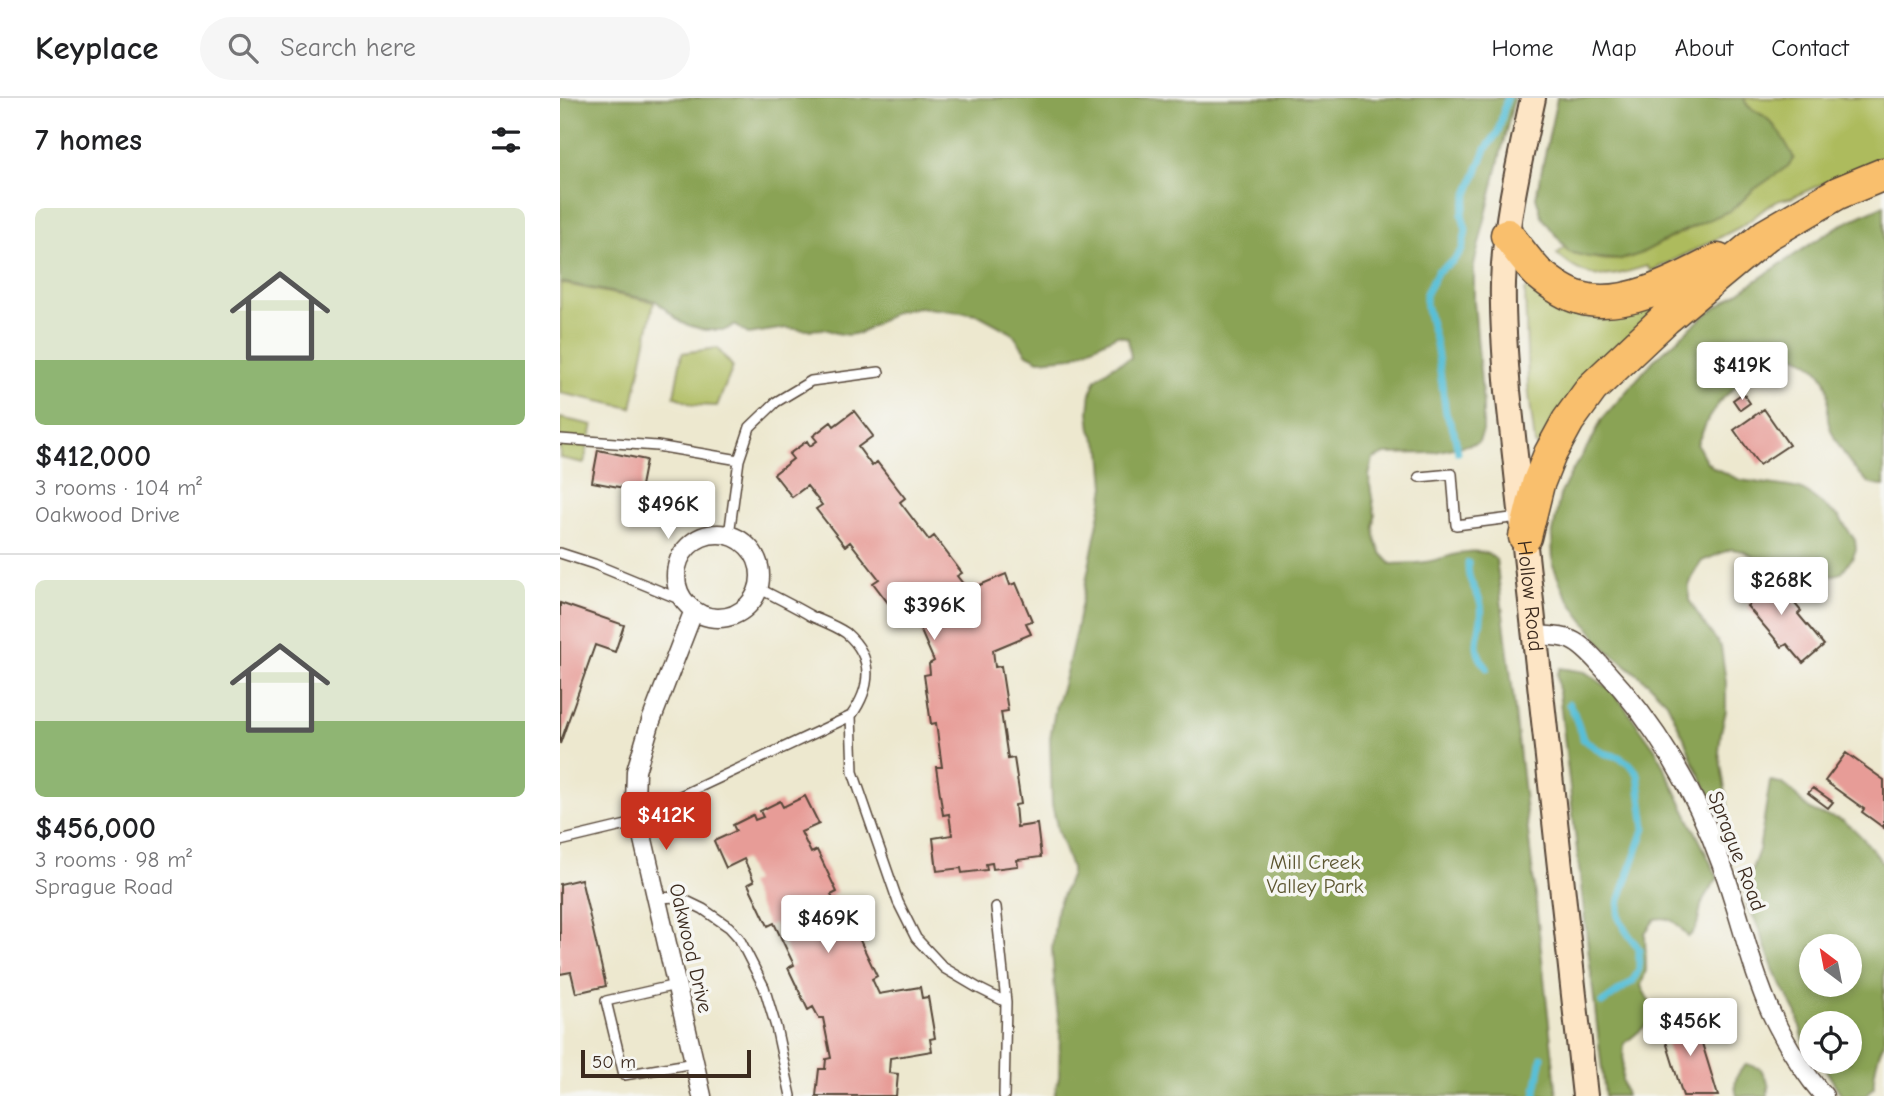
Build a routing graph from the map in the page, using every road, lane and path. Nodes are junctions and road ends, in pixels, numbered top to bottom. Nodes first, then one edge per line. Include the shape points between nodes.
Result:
1 (1533, 98) edge
2 (1884, 174) edge
3 (1507, 235) junction
4 (1766, 235) junction
5 (879, 372) dead end
6 (560, 439) edge
7 (739, 460) junction
8 (1419, 477) dead end
9 (1523, 527) junction
10 (729, 535) junction
11 (560, 553) edge
12 (758, 588) junction
13 (689, 606) junction
14 (1534, 635) junction
15 (851, 716) junction
16 (638, 818) junction
17 (560, 841) edge
18 (657, 898) junction
19 (996, 907) dead end
20 (676, 985) junction
21 (1006, 1002) junction
22 (694, 1063) junction
23 (702, 1096) edge
24 (791, 1096) edge
25 (1004, 1096) edge
26 (1585, 1096) edge
27 (1824, 1096) edge

1 - 3 main road, Hollow Road
2 - 4 highway via 1838,193
3 - 4 highway via 1537,272 1559,288 1580,298 1608,301 1669,283
3 - 9 main road, Hollow Road via 1504,341
4 - 9 highway via 1665,319 1592,388 1549,454
5 - 7 lane via 811,381 776,402 750,427
6 - 7 lane via 657,446
7 - 10 lane
8 - 9 lane via 1452,474 1456,525
9 - 14 main road, Hollow Road
10 - 12 street via 751,550 760,575
10 - 13 street via 706,536 680,557 678,591
11 - 13 lane
12 - 13 street via 752,600 731,616 705,616
12 - 15 lane via 844,632 857,645 867,682
13 - 16 street, Oakwood Drive via 641,752 634,787
14 - 26 main road, Hollow Road
14 - 27 street, Sprague Road via 1571,640 1584,648 1630,699 1671,758 1722,864 1772,1014
15 - 16 lane
15 - 21 lane via 853,772 898,902 916,938 944,968
16 - 17 lane
16 - 18 street, Oakwood Drive
18 - 20 street, Oakwood Drive
18 - 24 lane via 688,901 720,919 739,938 764,987
19 - 21 lane
20 - 22 street, Oakwood Drive
20 - 22 lane via 606,1000 624,1075
21 - 25 lane
22 - 23 street, Oakwood Drive

